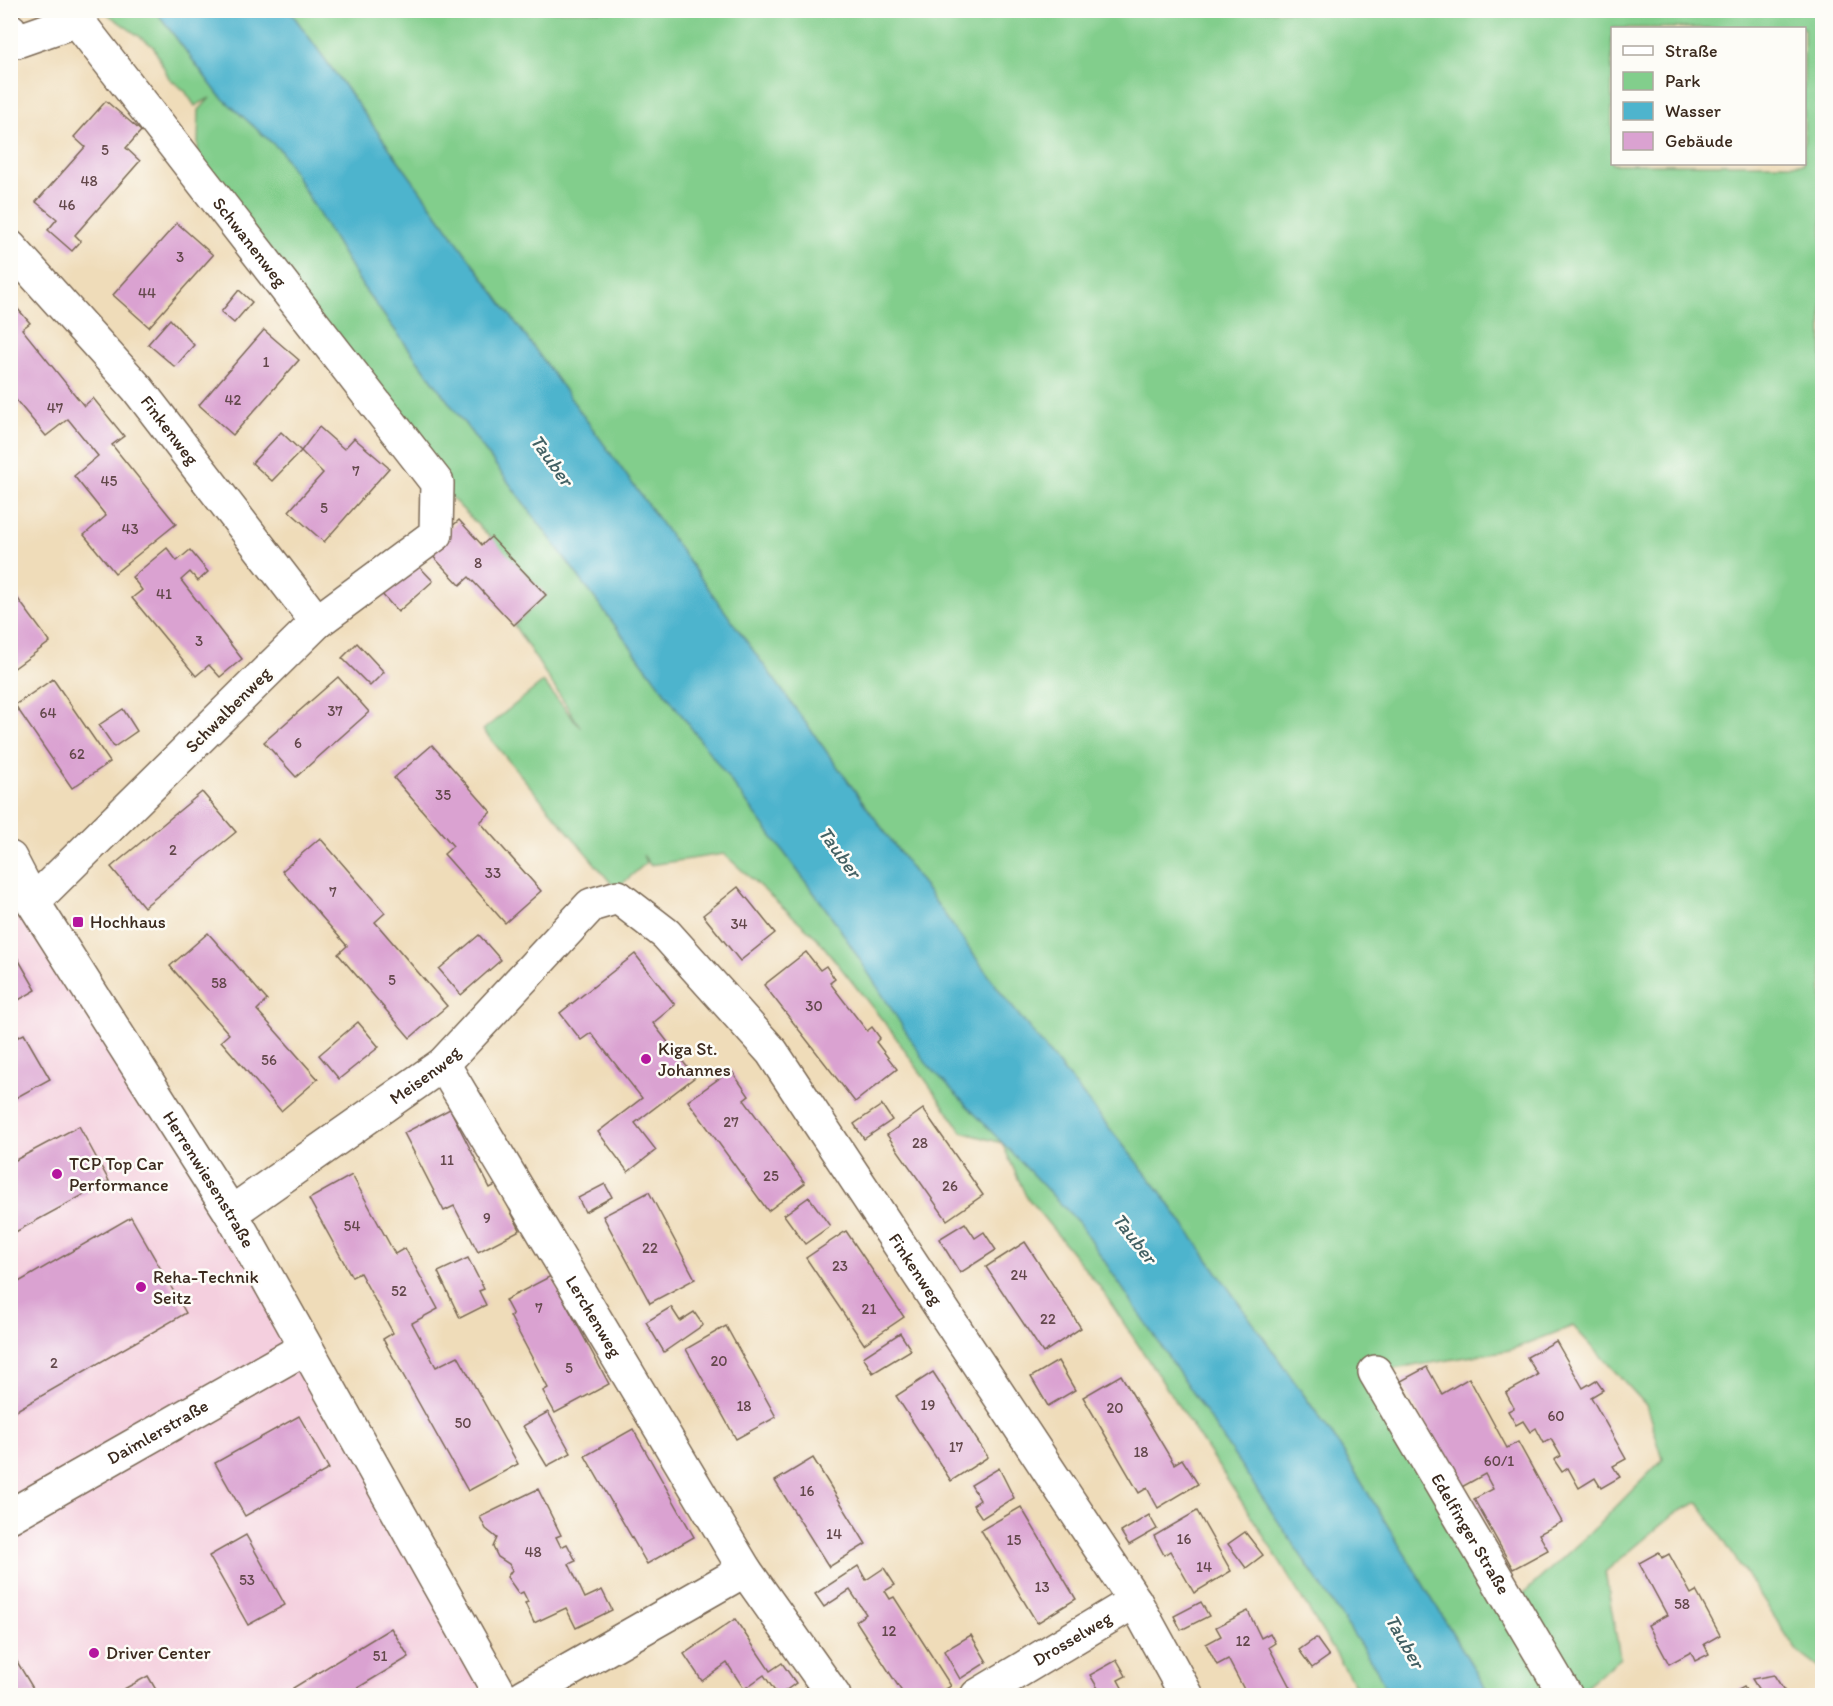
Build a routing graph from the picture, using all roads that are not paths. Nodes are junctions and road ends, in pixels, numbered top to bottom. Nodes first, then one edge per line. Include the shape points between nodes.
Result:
1 (13, 40) edge
2 (10, 247) edge
3 (436, 534) joint
4 (316, 622) junction
5 (10, 858) edge
6 (33, 902) junction
7 (591, 905) joint
8 (443, 1064) junction
9 (231, 1213) junction
10 (305, 1348) junction
11 (1375, 1372) dead end
12 (10, 1516) edge
13 (745, 1569) junction
14 (1135, 1601) junction
15 (501, 1695) edge
16 (524, 1695) edge
17 (834, 1695) edge
18 (976, 1695) edge
19 (1187, 1695) edge
20 (1566, 1695) edge

1 - 3 street, Schwanenweg via 77,20 437,483
2 - 4 street, Finkenweg via 137,388
3 - 4 street, Schwalbenweg
4 - 6 street, Schwalbenweg
5 - 6 street, Herrenwiesenstraße
6 - 9 street, Herrenwiesenstraße
7 - 8 street, Meisenweg
7 - 14 street, Finkenweg via 618,897 666,934 772,1052
8 - 9 street, Meisenweg
8 - 13 street, Lerchenweg
9 - 10 street, Herrenwiesenstraße
10 - 12 street, Daimlerstraße
10 - 15 street, Herrenwiesenstraße
11 - 20 street, Edelfinger Straße
13 - 16 street
13 - 17 street, Lerchenweg
14 - 18 street, Drosselweg
14 - 19 street, Finkenweg

